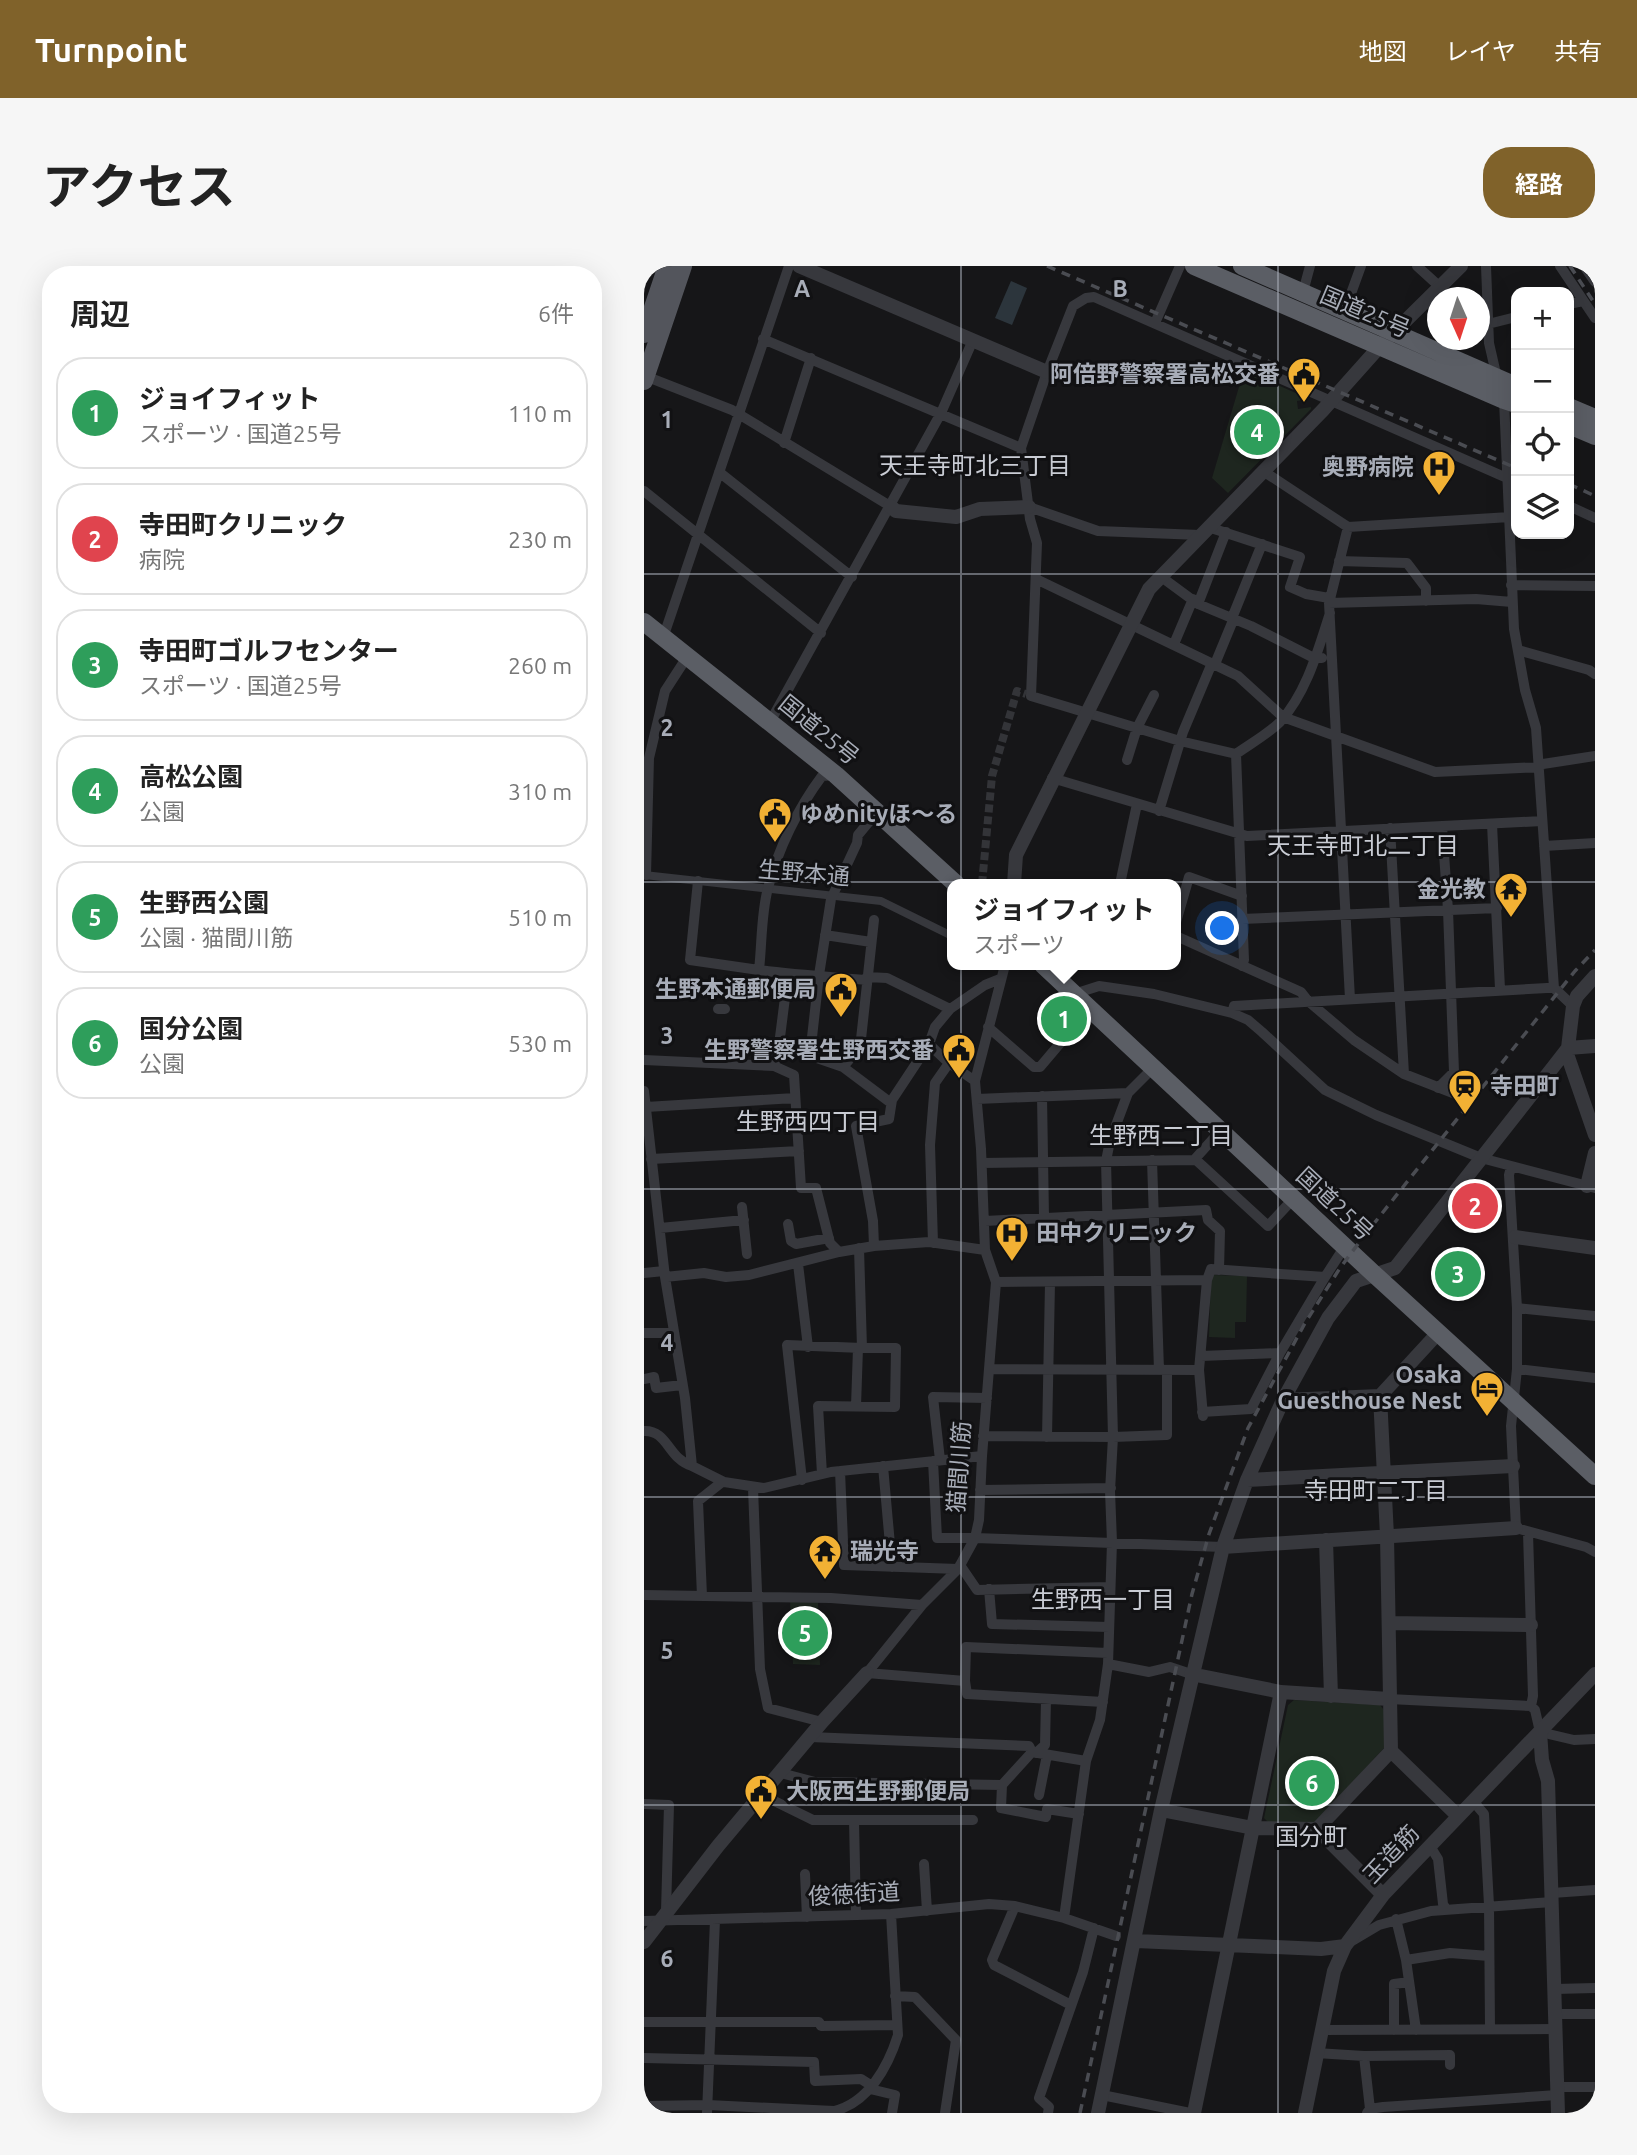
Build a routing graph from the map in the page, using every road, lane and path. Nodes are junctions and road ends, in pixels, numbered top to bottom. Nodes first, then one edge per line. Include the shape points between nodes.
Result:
1 (667, 266) edge
2 (683, 266) edge
3 (789, 266) edge
4 (799, 266) edge
5 (1180, 266) edge
6 (1194, 266) edge
7 (1242, 266) edge
8 (1310, 266) edge
9 (1361, 266) edge
10 (1417, 266) edge
11 (1461, 266) edge
12 (1486, 266) edge
13 (1560, 266) edge
14 (1584, 266) edge
15 (1595, 282) edge
16 (1440, 287) joint
17 (1487, 287) edge
18 (1303, 292) junction
19 (1427, 300) edge
20 (1583, 300) junction
21 (1574, 303) edge
22 (1345, 310) junction
23 (1511, 318) edge
24 (1595, 318) edge
25 (1155, 323) junction
26 (1490, 324) edge
27 (1394, 332) junction
28 (644, 334) edge
29 (763, 339) junction
30 (973, 340) junction
31 (1381, 345) junction
32 (1490, 347) edge
33 (811, 358) junction
34 (1047, 372) junction
35 (1497, 378) junction
36 (645, 379) edge
37 (1511, 384) edge
38 (1332, 401) junction
39 (1510, 402) edge
40 (1574, 409) edge
41 (941, 414) junction
42 (738, 415) junction
43 (1595, 418) edge
44 (1574, 427) edge
45 (1595, 436) edge
46 (784, 443) junction
47 (1021, 448) junction
48 (1263, 471) junction
49 (719, 472) junction
50 (1511, 480) edge
51 (644, 491) edge
52 (890, 506) junction
53 (1029, 507) junction
54 (1574, 508) edge
55 (1510, 517) junction
56 (1595, 518) edge
57 (1348, 527) junction
58 (1204, 531) junction
59 (1226, 532) junction
60 (697, 533) junction
61 (1262, 544) junction
62 (1339, 561) junction
63 (1160, 576) junction
64 (852, 577) junction
65 (1036, 579) junction
66 (1511, 585) junction
67 (1595, 586) edge
68 (1195, 601) junction
69 (1426, 601) junction
70 (1512, 602) junction
71 (1330, 605) junction
72 (1233, 618) junction
73 (644, 622) edge
74 (1131, 624) junction
75 (821, 633) junction
76 (663, 638) junction
77 (1174, 644) junction
78 (1517, 650) junction
79 (687, 657) junction
80 (1332, 658) junction
81 (1315, 659) junction
82 (1214, 663) junction
83 (1595, 674) edge
84 (1154, 695) dead end
85 (1086, 712) junction
86 (1283, 717) junction
87 (770, 722) junction
88 (1137, 728) junction
89 (1336, 736) junction
90 (1180, 741) junction
91 (1236, 754) junction
92 (1595, 756) edge
93 (1127, 760) dead end
94 (1538, 767) junction
95 (836, 775) junction
96 (1052, 778) junction
97 (1137, 804) junction
98 (1159, 811) junction
99 (877, 812) junction
100 (1542, 821) junction
101 (1492, 824) junction
102 (1442, 826) junction
103 (1390, 828) junction
104 (1341, 831) junction
105 (1238, 834) junction
106 (1595, 843) edge
107 (1544, 846) junction
108 (645, 875) edge
109 (951, 879) edge
110 (1014, 879) edge
111 (1122, 879) edge
112 (698, 881) junction
113 (767, 890) junction
114 (832, 896) junction
115 (1242, 896) junction
116 (1181, 905) edge
117 (1497, 908) junction
118 (1448, 910) junction
119 (1396, 913) junction
120 (1345, 915) junction
121 (1242, 919) junction
122 (874, 920) dead end
123 (947, 934) edge
124 (825, 935) junction
125 (1181, 938) edge
126 (872, 942) junction
127 (1242, 966) junction
128 (760, 970) junction
129 (1003, 970) edge
130 (1048, 970) edge
131 (788, 974) junction
132 (818, 975) junction
133 (1595, 976) edge
134 (867, 978) junction
135 (1000, 979) junction
136 (1554, 988) junction
137 (1500, 989) junction
138 (1449, 992) junction
139 (1074, 994) junction
140 (1401, 995) junction
141 (1350, 999) junction
142 (1308, 1001) junction
143 (1573, 1006) junction
144 (1090, 1008) junction
145 (950, 1009) junction
146 (1232, 1013) junction
147 (988, 1027) junction
148 (929, 1044) junction
149 (779, 1045) junction
150 (1595, 1045) edge
151 (1567, 1049) junction
152 (810, 1055) junction
153 (644, 1060) edge
154 (949, 1063) junction
155 (774, 1066) junction
156 (843, 1066) junction
157 (1153, 1068) junction
158 (1404, 1074) junction
159 (975, 1081) junction
160 (1438, 1088) junction
161 (644, 1091) edge
162 (1128, 1093) junction
163 (1458, 1095) dead end
164 (1042, 1096) junction
165 (795, 1098) junction
166 (977, 1099) junction
167 (891, 1103) junction
168 (646, 1107) junction
169 (1221, 1130) junction
170 (1595, 1135) edge
171 (799, 1151) junction
172 (1595, 1153) edge
173 (1481, 1158) junction
174 (651, 1159) junction
175 (1195, 1159) junction
176 (1152, 1160) junction
177 (1106, 1161) junction
178 (1043, 1162) junction
179 (982, 1163) junction
180 (1511, 1167) junction
181 (1591, 1187) edge
182 (649, 1191) edge
183 (1294, 1198) junction
184 (743, 1207) dead end
185 (1154, 1212) junction
186 (1106, 1214) junction
187 (1044, 1217) junction
188 (744, 1220) junction
189 (985, 1221) junction
190 (788, 1224) dead end
191 (660, 1228) junction
192 (1515, 1237) junction
193 (829, 1238) junction
194 (933, 1243) junction
195 (874, 1246) junction
196 (1345, 1246) junction
197 (749, 1248) dead end
198 (859, 1248) junction
199 (1595, 1248) edge
200 (985, 1250) junction
201 (839, 1252) junction
202 (798, 1264) junction
203 (1219, 1270) junction
204 (644, 1273) edge
205 (665, 1274) junction
206 (1374, 1274) junction
207 (1325, 1277) junction
208 (1207, 1280) junction
209 (996, 1282) junction
210 (1109, 1282) junction
211 (1156, 1282) junction
212 (1049, 1283) junction
213 (1517, 1308) junction
214 (1595, 1316) edge
215 (644, 1333) edge
216 (673, 1333) junction
217 (1438, 1333) junction
218 (808, 1347) junction
219 (860, 1348) junction
220 (1280, 1353) junction
221 (1201, 1356) junction
222 (989, 1369) junction
223 (1517, 1369) junction
224 (1049, 1370) junction
225 (1163, 1370) junction
226 (1199, 1370) junction
227 (1113, 1371) junction
228 (1595, 1378) edge
229 (644, 1379) edge
230 (682, 1385) junction
231 (1380, 1396) junction
232 (987, 1398) junction
233 (1283, 1400) junction
234 (1513, 1400) junction
235 (856, 1406) junction
236 (644, 1431) edge
237 (983, 1436) junction
238 (1048, 1437) junction
239 (1114, 1437) junction
240 (982, 1456) junction
241 (936, 1460) junction
242 (692, 1466) junction
243 (883, 1466) junction
244 (1513, 1466) junction
245 (840, 1471) junction
246 (1383, 1472) junction
247 (822, 1474) junction
248 (1595, 1476) edge
249 (802, 1480) junction
250 (1247, 1480) junction
251 (722, 1482) junction
252 (754, 1488) junction
253 (1111, 1488) junction
254 (980, 1490) junction
255 (1522, 1531) junction
256 (1387, 1536) junction
257 (975, 1538) junction
258 (1326, 1540) junction
259 (1112, 1542) junction
260 (1223, 1546) junction
261 (1595, 1552) edge
262 (891, 1567) junction
263 (959, 1567) junction
264 (1110, 1587) junction
265 (989, 1589) junction
266 (644, 1595) edge
267 (702, 1596) junction
268 (759, 1597) junction
269 (922, 1605) junction
270 (1390, 1623) junction
271 (1531, 1625) junction
272 (1109, 1627) junction
273 (1108, 1659) junction
274 (867, 1673) junction
275 (1191, 1674) junction
276 (1595, 1674) edge
277 (965, 1681) junction
278 (1281, 1692) junction
279 (1331, 1696) junction
280 (1046, 1699) junction
281 (1389, 1699) junction
282 (1103, 1702) junction
283 (1531, 1706) junction
284 (822, 1722) junction
285 (1540, 1732) junction
286 (810, 1737) junction
287 (1595, 1739) edge
288 (1391, 1751) junction
289 (1038, 1754) junction
290 (1086, 1761) junction
291 (781, 1773) junction
292 (1002, 1785) junction
293 (762, 1795) junction
294 (1040, 1795) dead end
295 (1473, 1801) junction
296 (644, 1804) edge
297 (1161, 1810) junction
298 (1079, 1814) junction
299 (1458, 1816) junction
300 (854, 1820) junction
301 (973, 1820) dead end
302 (1253, 1828) junction
303 (1317, 1829) junction
304 (1430, 1846) junction
305 (924, 1864) dead end
306 (804, 1874) dead end
307 (1595, 1890) edge
308 (1383, 1895) junction
309 (1552, 1898) junction
310 (1489, 1905) junction
311 (1015, 1906) junction
312 (1446, 1909) junction
313 (927, 1910) junction
314 (891, 1914) junction
315 (856, 1915) junction
316 (663, 1916) junction
317 (807, 1917) junction
318 (1065, 1918) junction
319 (1396, 1919) junction
320 (715, 1920) junction
321 (644, 1921) edge
322 (1094, 1928) junction
323 (1116, 1936) dead end
324 (1133, 1940) junction
325 (644, 1942) edge
326 (1230, 1944) junction
327 (1345, 1946) junction
328 (1489, 1956) junction
329 (1406, 1960) junction
330 (1409, 1982) junction
331 (1595, 1987) edge
332 (1555, 1989) junction
333 (895, 1996) junction
334 (1071, 2005) junction
335 (1595, 2014) edge
336 (710, 2021) junction
337 (644, 2022) edge
338 (1556, 2022) junction
339 (896, 2025) junction
340 (1490, 2029) junction
341 (1321, 2030) junction
342 (1394, 2030) junction
343 (1416, 2030) junction
344 (1316, 2053) junction
345 (1364, 2056) junction
346 (644, 2058) edge
347 (709, 2060) junction
348 (1450, 2065) dead end
349 (1595, 2087) edge
350 (871, 2088) junction
351 (1558, 2091) junction
352 (1102, 2095) junction
353 (1485, 2099) junction
354 (644, 2106) edge
355 (1420, 2108) edge
356 (708, 2109) edge
357 (1368, 2111) edge
358 (833, 2112) edge
359 (892, 2113) edge
360 (945, 2113) edge
361 (1048, 2113) edge
362 (1098, 2113) edge
363 (1192, 2113) edge
364 (1306, 2113) edge
365 (1486, 2113) edge
366 (1558, 2113) edge

1 - 28 main road
2 - 36 main road
3 - 29 street
4 - 30 street
5 - 25 street
6 - 31 highway, 国道25号
7 - 18 highway, 国道25号
8 - 18 street
9 - 22 street
10 - 16 street
11 - 16 street
12 - 17 street
13 - 20 street
14 - 15 street
18 - 22 highway, 国道25号
19 - 27 street
20 - 21 street
20 - 24 street
22 - 27 highway, 国道25号
23 - 26 street
25 - 34 street via 1094,297 1086,298 1073,306
25 - 38 street
27 - 31 street
27 - 35 highway, 国道25号
29 - 33 street
29 - 42 street
30 - 34 street
30 - 41 street
31 - 38 street
31 - 39 highway, 国道25号
32 - 35 street
33 - 41 street
33 - 46 street
34 - 47 street
35 - 37 highway, 国道25号
36 - 42 street
38 - 48 street
38 - 50 street
39 - 50 street
40 - 43 highway
41 - 47 street
41 - 52 street
42 - 46 street
42 - 49 street
44 - 45 highway
46 - 52 street
47 - 53 street
48 - 57 street
48 - 58 street
49 - 60 street
49 - 64 street
50 - 55 street
51 - 60 street
52 - 53 street via 896,511 956,517 980,509
52 - 64 street
53 - 58 street via 1098,531
53 - 65 street via 1037,543
54 - 56 street
55 - 57 street
55 - 66 street
57 - 62 street
58 - 59 street
58 - 63 street
59 - 61 street
59 - 68 street
60 - 75 street
60 - 76 street
61 - 71 street via 1300,557 1290,587
61 - 72 street
62 - 69 street via 1407,563 1426,588
62 - 71 street
63 - 68 street
63 - 74 street
64 - 75 street
65 - 74 street
65 - 85 street via 1028,695
66 - 67 street
66 - 70 street
68 - 72 street
68 - 77 street
69 - 70 street
69 - 71 street
70 - 78 street
71 - 80 street
71 - 81 street
72 - 81 street
72 - 82 street
73 - 76 highway, 国道25号
74 - 77 street
74 - 85 street
75 - 87 street
76 - 79 highway, 国道25号
77 - 82 street
78 - 83 street
78 - 94 street via 1536,727
79 - 87 highway, 国道25号
79 - 108 street via 665,691 649,758
80 - 81 street
80 - 89 street
81 - 86 street
82 - 86 street via 1238,677
82 - 90 street
84 - 88 street
85 - 88 street
85 - 96 street
86 - 89 street
86 - 91 street
87 - 95 highway, 国道25号
88 - 90 street
88 - 93 street
89 - 94 street via 1435,772
89 - 104 street
90 - 91 street
90 - 98 street
91 - 105 street
92 - 94 street
94 - 100 street
95 - 99 highway, 国道25号
95 - 113 street via 822,776 805,799
96 - 97 street
96 - 110 street via 1016,855
97 - 98 street
97 - 111 street
98 - 105 street
99 - 109 highway, 国道25号
99 - 114 street via 858,835
100 - 101 street
100 - 107 street
101 - 102 street
101 - 117 street
102 - 103 street
102 - 118 street
103 - 104 street
103 - 119 street
104 - 105 street
104 - 120 street
105 - 115 street
106 - 107 street
107 - 136 street
108 - 112 street, 生野本通
112 - 113 street, 生野本通
112 - 128 street via 690,960
113 - 114 street, 生野本通
113 - 128 street
114 - 123 street, 生野本通 via 881,901
114 - 124 street
115 - 116 street via 1189,877
115 - 121 street
117 - 118 street
117 - 137 street
118 - 119 street
118 - 138 street
119 - 120 street
119 - 140 street
120 - 121 street
120 - 141 street
121 - 127 street
122 - 126 street
124 - 126 street
124 - 132 street
125 - 127 street
126 - 134 street
127 - 142 street via 1301,992
128 - 131 street
129 - 135 street, 猫間川筋
130 - 139 highway, 国道25号
131 - 132 street
131 - 149 street
132 - 134 street
132 - 152 street
133 - 143 street
134 - 145 street via 887,978
134 - 156 street via 861,1039
135 - 145 street
135 - 147 street, 猫間川筋
136 - 137 street
136 - 143 street
137 - 138 street
138 - 140 street
138 - 160 street via 1454,1072
139 - 144 highway, 国道25号
139 - 146 street via 1099,986
140 - 141 street
140 - 158 street
141 - 142 street
142 - 146 street via 1234,1006
142 - 158 street
143 - 151 street
144 - 147 street via 1040,1067 1034,1067
144 - 157 highway, 国道25号
145 - 148 street via 935,1027
146 - 173 street via 1248,1020 1325,1090
147 - 159 street, 猫間川筋
148 - 154 street
148 - 167 street
149 - 152 street
149 - 155 street
150 - 151 street
151 - 170 street
151 - 173 street
152 - 156 street
153 - 155 street
154 - 159 street
154 - 194 street via 935,1083
155 - 165 street via 794,1075
156 - 167 street
157 - 162 street
157 - 169 highway, 国道25号
158 - 160 street
159 - 166 street, 猫間川筋
160 - 163 street
161 - 168 street
162 - 164 street
162 - 177 street
164 - 166 street
164 - 178 street
165 - 168 street
165 - 171 street
166 - 179 street, 猫間川筋
167 - 195 street via 889,1119 856,1126
168 - 174 street
169 - 175 street
169 - 183 highway, 国道25号
171 - 174 street
171 - 193 street via 801,1188 816,1188
172 - 181 street
173 - 180 street
173 - 206 street via 1395,1268
174 - 182 street
175 - 176 street
175 - 183 street via 1268,1226
176 - 177 street
176 - 185 street
177 - 178 street
177 - 186 street
178 - 179 street
178 - 187 street
179 - 189 street, 猫間川筋
180 - 181 street
180 - 192 street
182 - 191 street
183 - 196 highway, 国道25号
184 - 188 street
185 - 186 street
185 - 203 street via 1206,1210 1208,1220 1220,1231
185 - 211 street
186 - 187 street
186 - 210 street
187 - 189 street
188 - 191 street
188 - 197 street
189 - 200 street, 猫間川筋
190 - 193 street via 791,1241 796,1244
191 - 205 street
192 - 199 street
192 - 213 street
193 - 201 street
194 - 195 street
194 - 200 street
195 - 198 street
196 - 206 highway, 国道25号
196 - 207 street
198 - 201 street
198 - 219 street
200 - 209 street, 猫間川筋
201 - 202 street
202 - 205 street via 726,1277
202 - 218 street
203 - 207 street
203 - 208 street via 1211,1269
204 - 205 street
205 - 216 street
206 - 217 highway, 国道25号
206 - 233 street via 1356,1281 1328,1318
207 - 220 street
208 - 211 street
208 - 221 street
209 - 212 street
209 - 222 street, 猫間川筋
210 - 211 street
210 - 212 street
210 - 227 street
211 - 225 street
212 - 224 street
213 - 214 street
213 - 223 street
215 - 216 street
216 - 230 street
217 - 231 street
217 - 234 highway, 国道25号
218 - 219 street
218 - 249 street via 787,1345
219 - 235 street
219 - 235 street via 896,1348 895,1407
220 - 221 street
220 - 226 street via 1251,1409 1203,1415
221 - 226 street
222 - 224 street
222 - 232 street, 猫間川筋
223 - 228 street
223 - 234 street
224 - 227 street
224 - 238 street
225 - 226 street
225 - 227 street
225 - 239 street via 1167,1435
227 - 239 street
229 - 230 street via 654,1377 656,1388
230 - 242 street
231 - 233 street
231 - 246 street
232 - 237 street, 猫間川筋
232 - 241 street via 933,1397
233 - 250 street
234 - 244 street
234 - 248 highway, 国道25号
235 - 247 street via 818,1406
236 - 242 street via 656,1432 676,1458
237 - 238 street
237 - 240 street, 猫間川筋
238 - 239 street
239 - 253 street
240 - 241 street
240 - 254 street, 猫間川筋
241 - 243 street
241 - 257 street via 937,1538
242 - 251 street
243 - 245 street
243 - 262 street
244 - 246 street
244 - 255 street
245 - 247 street
245 - 262 street via 844,1565
246 - 250 street
246 - 256 street
247 - 249 street
249 - 252 street
250 - 260 street
251 - 252 street
251 - 267 street via 698,1501
252 - 268 street
253 - 254 street
253 - 259 street
254 - 257 street, 猫間川筋
255 - 256 street
255 - 261 street
255 - 271 street
256 - 258 street
256 - 270 street
257 - 259 street
257 - 263 street, 猫間川筋
258 - 260 street
258 - 279 street
259 - 260 street
259 - 264 street
260 - 275 street
262 - 263 street
263 - 265 street via 976,1590
263 - 269 street, 猫間川筋
264 - 265 street
264 - 272 street
265 - 272 street via 992,1624
266 - 267 street
267 - 268 street
268 - 269 street
268 - 284 street via 761,1669 768,1708
269 - 274 street, 猫間川筋
270 - 271 street
270 - 281 street
271 - 283 street
272 - 273 street
273 - 275 street via 1149,1672 1170,1667
273 - 277 street via 966,1647
273 - 282 street
274 - 277 street
274 - 284 street, 猫間川筋
275 - 278 street
275 - 297 street
276 - 285 street, 玉造筋
277 - 280 street via 967,1694
278 - 279 street
278 - 302 street
279 - 281 street
280 - 282 street
280 - 289 street via 1045,1745
281 - 283 street
281 - 288 street
282 - 290 street
283 - 285 street
284 - 286 street, 猫間川筋
285 - 287 street via 1574,1740
285 - 295 street, 玉造筋
285 - 309 street via 1548,1781
286 - 289 street via 1029,1746
286 - 291 street, 猫間川筋
288 - 299 street
288 - 303 street
289 - 290 street
289 - 292 street
289 - 294 street
290 - 298 street
291 - 292 street via 815,1783
291 - 293 street, 猫間川筋
292 - 298 street via 1000,1808 1046,1816 1047,1809
293 - 300 street via 813,1820
293 - 316 street, 猫間川筋
295 - 299 street, 玉造筋
295 - 310 street via 1483,1815
296 - 316 street via 670,1805
297 - 302 street
297 - 324 street
298 - 318 street
299 - 304 street, 玉造筋
300 - 301 street
300 - 315 street
302 - 303 street
302 - 326 street
303 - 308 street
304 - 308 street, 玉造筋
304 - 312 street via 1438,1859
305 - 313 street
306 - 317 street
307 - 309 street
308 - 327 street, 玉造筋
309 - 310 street
309 - 332 street
310 - 312 street
310 - 328 street
311 - 313 street, 俊徳街道
311 - 318 street, 俊徳街道
311 - 334 street via 992,1960 994,1965
312 - 319 street
313 - 314 street, 俊徳街道
314 - 315 street, 俊徳街道
314 - 333 street
315 - 317 street, 俊徳街道
316 - 320 street, 俊徳街道
316 - 321 street, 俊徳街道
316 - 325 street, 猫間川筋
317 - 320 street, 俊徳街道
318 - 322 street, 俊徳街道
319 - 327 street
319 - 329 street
320 - 336 street
322 - 323 street, 俊徳街道
322 - 334 street
324 - 326 street
324 - 352 street
326 - 327 street
326 - 363 street
327 - 341 street, 玉造筋 via 1334,1971
328 - 329 street via 1450,1953
328 - 340 street
329 - 330 street
330 - 342 street via 1394,1984
330 - 343 street
331 - 332 street
332 - 338 street
333 - 339 street
333 - 360 street via 915,1997 956,2040
334 - 361 street via 1038,2098 1049,2107
335 - 338 street
336 - 337 street
336 - 339 street
336 - 347 street
338 - 340 street
338 - 351 street
339 - 350 street via 893,2052
340 - 343 street
341 - 342 street
341 - 344 street, 玉造筋
342 - 343 street
344 - 345 street
344 - 364 street, 玉造筋
345 - 348 street via 1450,2054
345 - 357 street
346 - 347 street
347 - 350 street via 814,2062 815,2081 861,2079
347 - 356 street
349 - 351 street
350 - 358 street via 847,2108
350 - 359 street via 895,2095
351 - 353 street
351 - 366 street
352 - 362 street
352 - 363 street
353 - 355 street
353 - 365 street
354 - 356 street
355 - 357 street
356 - 358 street

